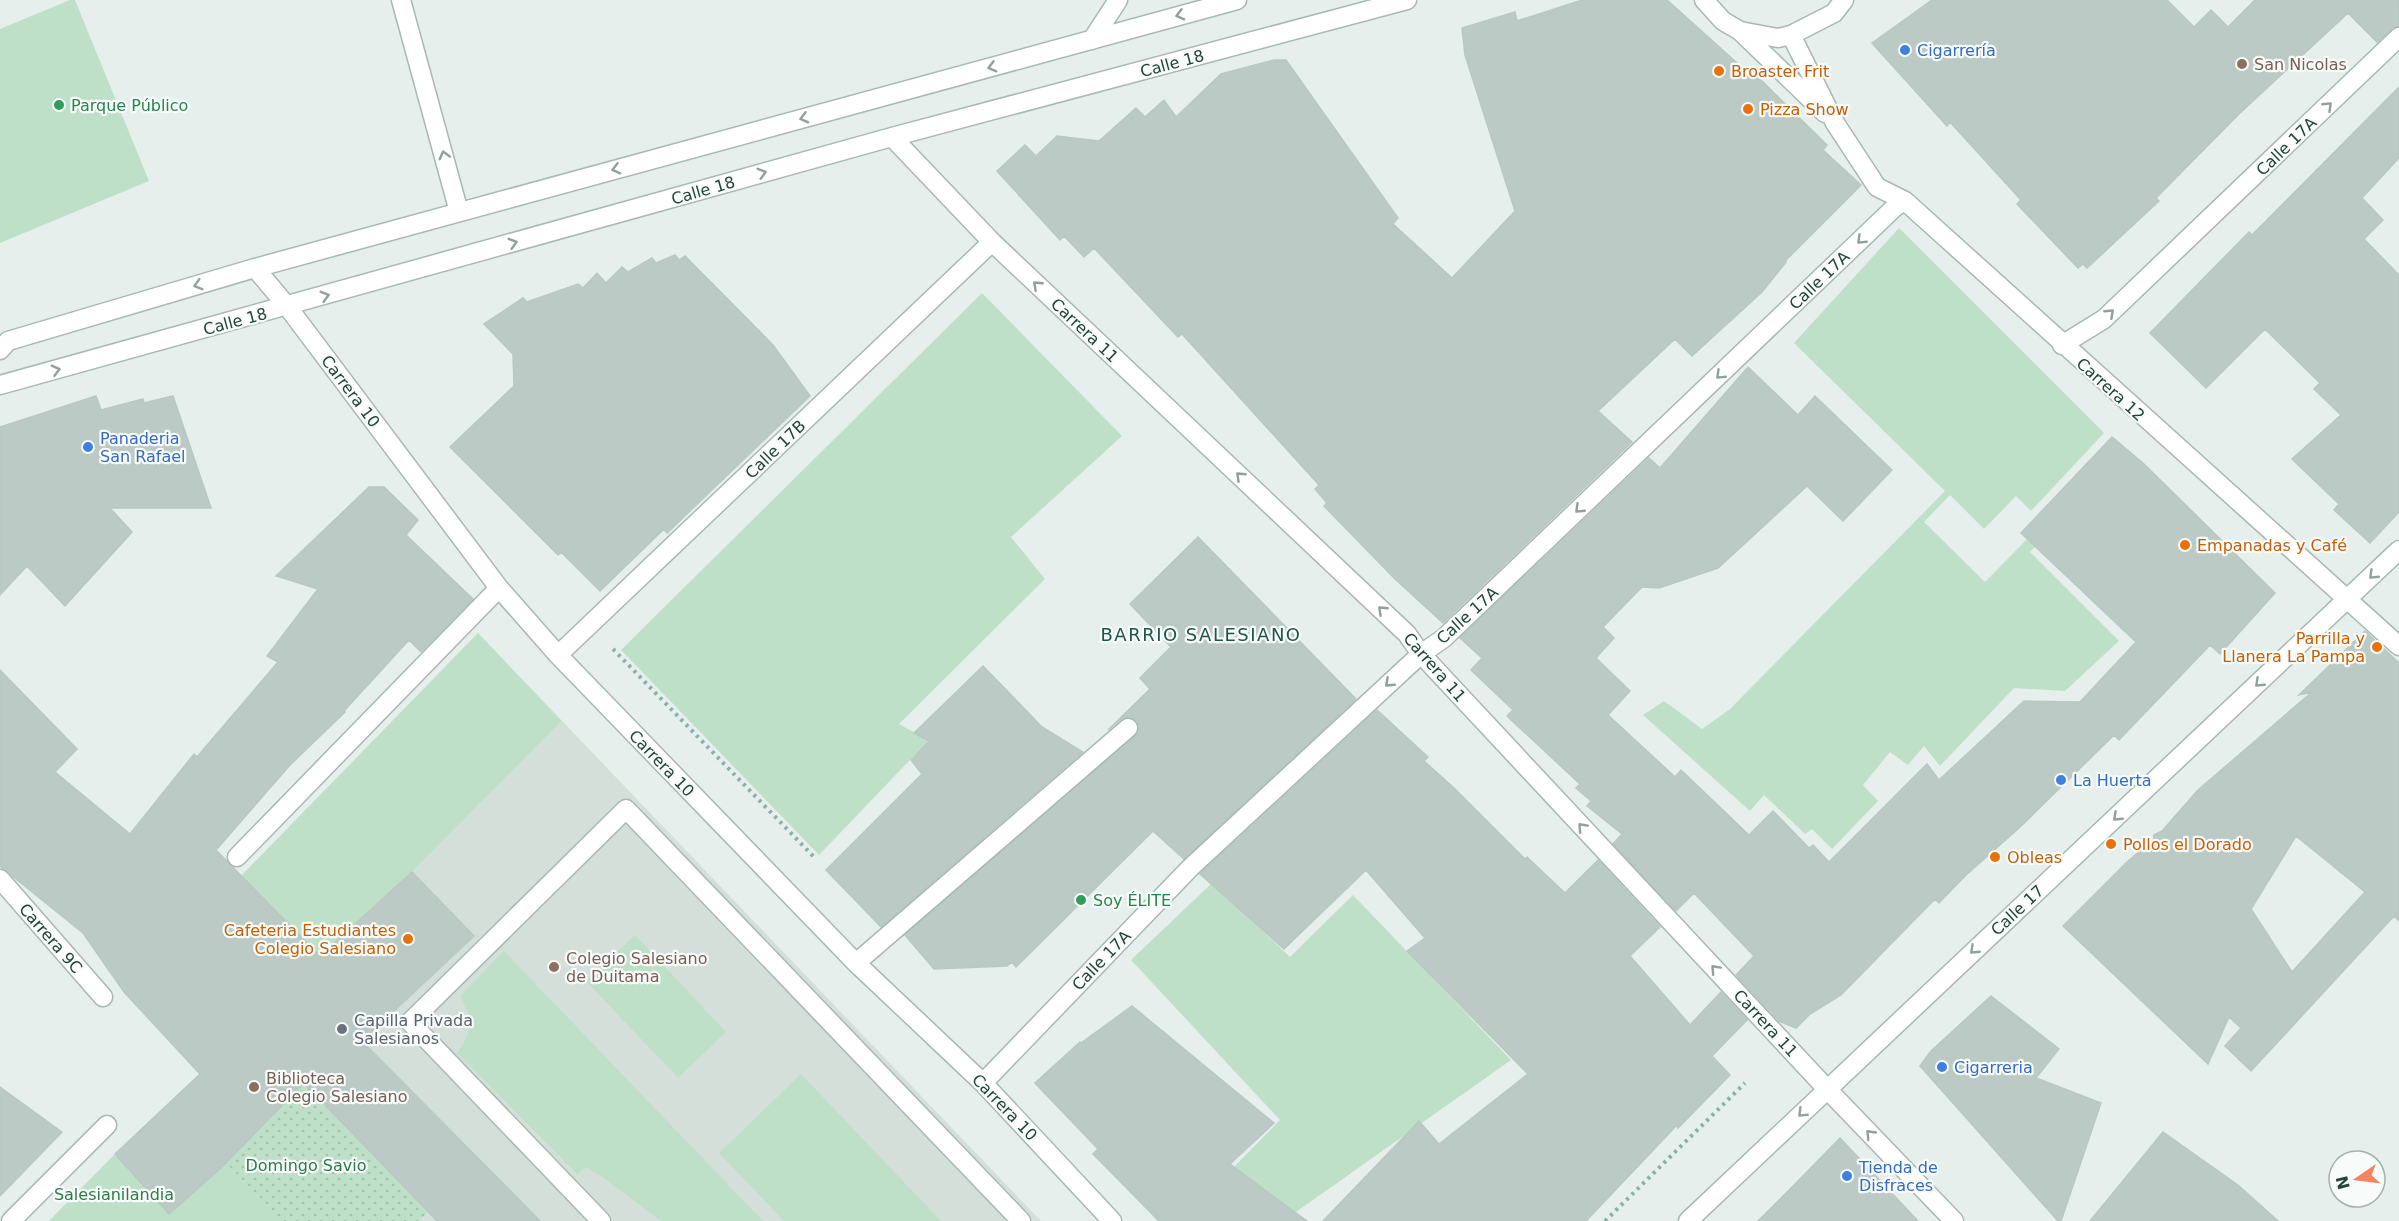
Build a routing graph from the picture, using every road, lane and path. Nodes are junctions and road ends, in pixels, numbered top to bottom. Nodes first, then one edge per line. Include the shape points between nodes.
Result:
1 (401, 0) edge
2 (1118, 0) edge
3 (1237, 0) edge
4 (1407, 0) edge
5 (1704, 0) edge
6 (1844, 0) edge
7 (1740, 31) junction
8 (1791, 35) junction
9 (2399, 38) edge
10 (1092, 40) junction
11 (1835, 123) junction
12 (892, 137) junction
13 (1905, 201) junction
14 (459, 212) junction
15 (992, 242) junction
16 (255, 268) junction
17 (287, 306) junction
18 (2062, 345) junction
19 (0, 350) edge
20 (0, 385) edge
21 (2399, 550) edge
22 (499, 588) junction
23 (2347, 600) junction
24 (591, 624) junction
25 (2399, 646) edge
26 (1421, 654) junction
27 (558, 655) junction
28 (1128, 728) dead end
29 (237, 857) dead end
30 (815, 858) dead end
31 (0, 879) edge
32 (856, 963) junction
33 (103, 998) dead end
34 (982, 1083) junction
35 (1745, 1083) dead end
36 (1827, 1089) junction
37 (107, 1125) dead end
38 (11, 1221) edge
39 (601, 1221) edge
40 (1021, 1221) edge
41 (1112, 1221) edge
42 (1605, 1221) edge
43 (1688, 1221) edge
44 (1954, 1221) edge

14 -> 1 street
2 - 10 street
3 -> 10 street
4 - 12 street, Calle 18
5 - 7 street, Carrera 12 via 1723,21
6 - 8 street via 1834,13
7 - 8 street via 1778,38
7 - 11 street, Carrera 12
8 - 11 street, Carrera 12
18 -> 9 street, Calle 17A via 2104,319
10 -> 14 street
11 - 13 street, Carrera 12 via 1877,187
12 - 15 street, Carrera 11
17 -> 12 street, Calle 18
13 - 18 street, Carrera 12
13 -> 26 street, Calle 17A via 1444,639
14 - 16 street
15 - 24 street, Calle 17B
26 -> 15 street, Carrera 11 via 1407,634
16 - 17 street, Carrera 10
16 -> 19 street via 8,341
20 -> 17 street, Calle 18
17 - 22 street, Carrera 10
18 - 23 street, Carrera 12
21 -> 23 street, Calle 17
22 - 27 street, Carrera 10
22 - 29 street
23 - 25 street, Carrera 12
23 -> 36 street, Calle 17
24 - 27 street, Calle 17B
24 - 30 path
26 -> 34 street, Calle 17A via 1190,868
36 -> 26 street, Carrera 11
27 - 32 street, Carrera 10
28 - 32 street
31 - 33 street, Carrera 9C
32 - 34 street, Carrera 10
34 - 41 street, Carrera 10
35 - 42 path
36 -> 43 street, Calle 17
44 -> 36 street, Carrera 11
37 - 38 street
39 - 40 street via 410,1022 626,809

